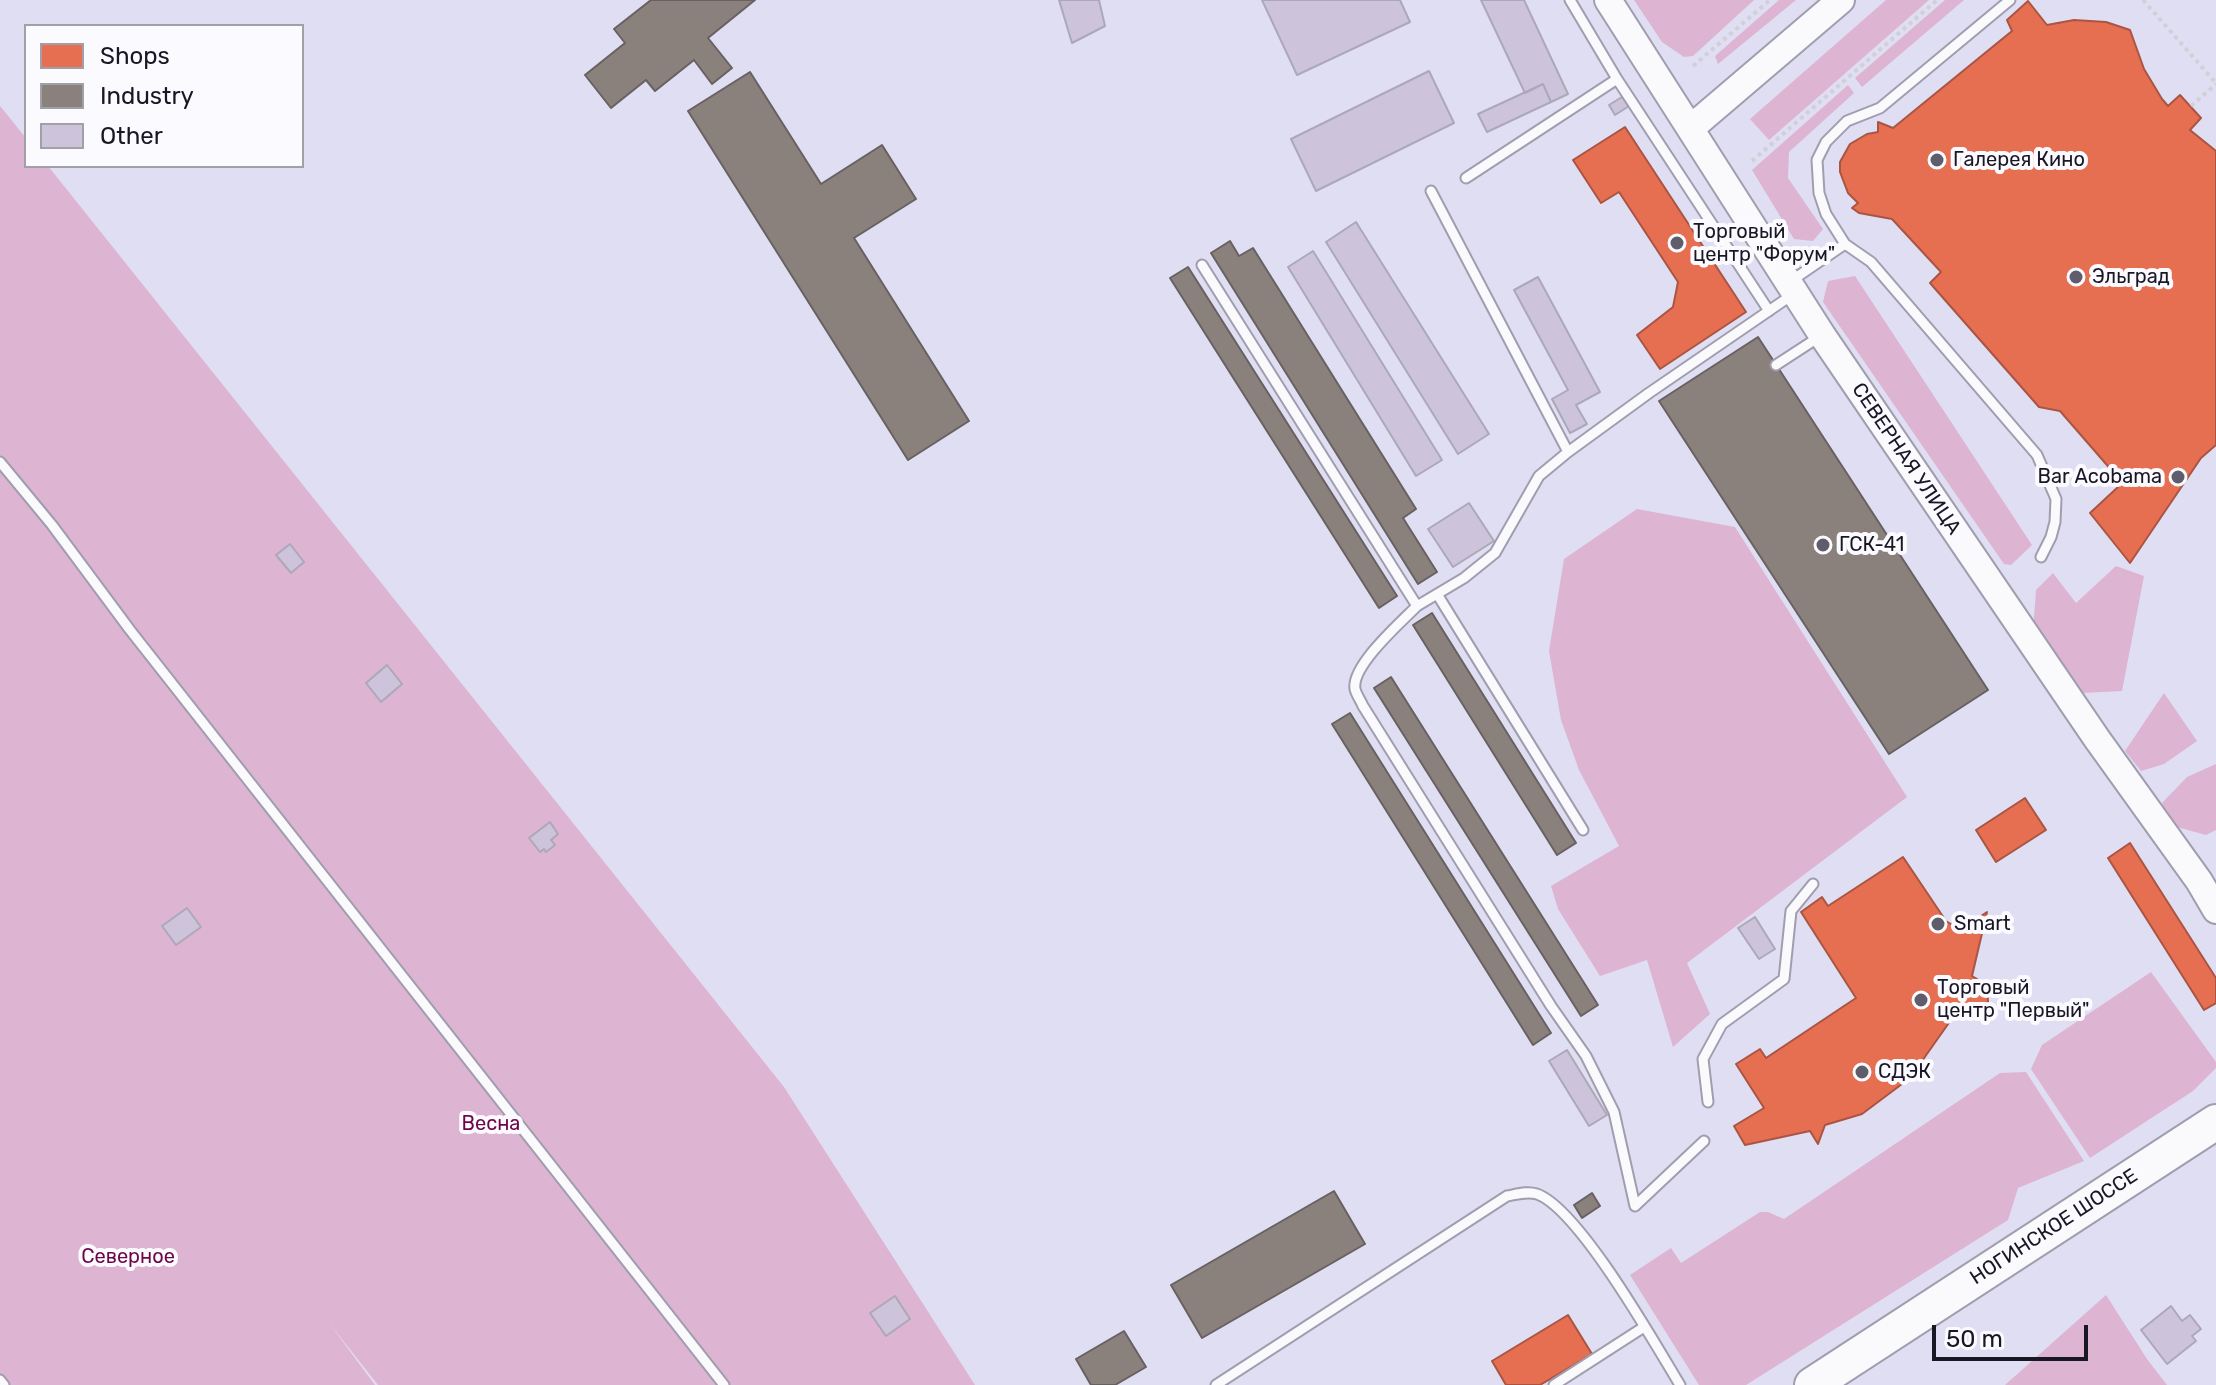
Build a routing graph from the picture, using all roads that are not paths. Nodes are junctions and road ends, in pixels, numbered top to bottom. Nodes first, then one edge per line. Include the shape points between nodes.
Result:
1 (1570, 0) edge
2 (1608, 0) edge
3 (1841, 0) edge
4 (2010, 0) edge
5 (1617, 79) junction
6 (1691, 128) junction
7 (1466, 178) dead end
8 (1431, 191) dead end
9 (1845, 244) junction
10 (1202, 265) dead end
11 (1792, 288) junction
12 (1769, 311) junction
13 (1822, 335) junction
14 (1776, 365) dead end
15 (1568, 452) junction
16 (0, 462) edge
17 (2041, 557) dead end
18 (1437, 594) junction
19 (1417, 606) junction
20 (1583, 830) dead end
21 (1813, 884) dead end
22 (2216, 910) edge
23 (1708, 1102) dead end
24 (2216, 1122) edge
25 (1704, 1141) dead end
26 (1644, 1327) junction
27 (0, 1380) edge
28 (4, 1385) edge
29 (724, 1385) edge
30 (1216, 1385) edge
31 (1554, 1385) edge
32 (1680, 1385) edge
33 (1812, 1385) edge

1 - 5 lane
2 - 6 main road, СЕВЕРНАЯ УЛИЦА
3 - 6 main road
4 - 9 lane via 1880,108 1847,121 1826,142 1817,160 1819,193
5 - 7 lane
5 - 12 lane
6 - 11 main road, СЕВЕРНАЯ УЛИЦА
8 - 15 lane
9 - 11 lane
9 - 17 lane via 1871,262 2037,455 2056,499 2055,522
10 - 19 lane
11 - 12 lane
11 - 13 main road, СЕВЕРНАЯ УЛИЦА
12 - 15 lane
13 - 14 lane
13 - 22 main road, СЕВЕРНАЯ УЛИЦА via 2097,739 2203,878
15 - 18 lane via 1539,476 1495,553
16 - 29 lane
18 - 19 lane
18 - 20 lane
19 - 25 lane via 1382,641 1357,675 1354,688 1586,1056 1614,1112 1635,1206
21 - 23 lane via 1791,911 1784,979 1722,1024 1703,1059
24 - 33 highway, НОГИНСКОЕ ШОССЕ
26 - 30 lane via 1587,1240 1540,1195 1526,1192 1507,1196
26 - 31 lane
26 - 32 lane
27 - 28 lane

